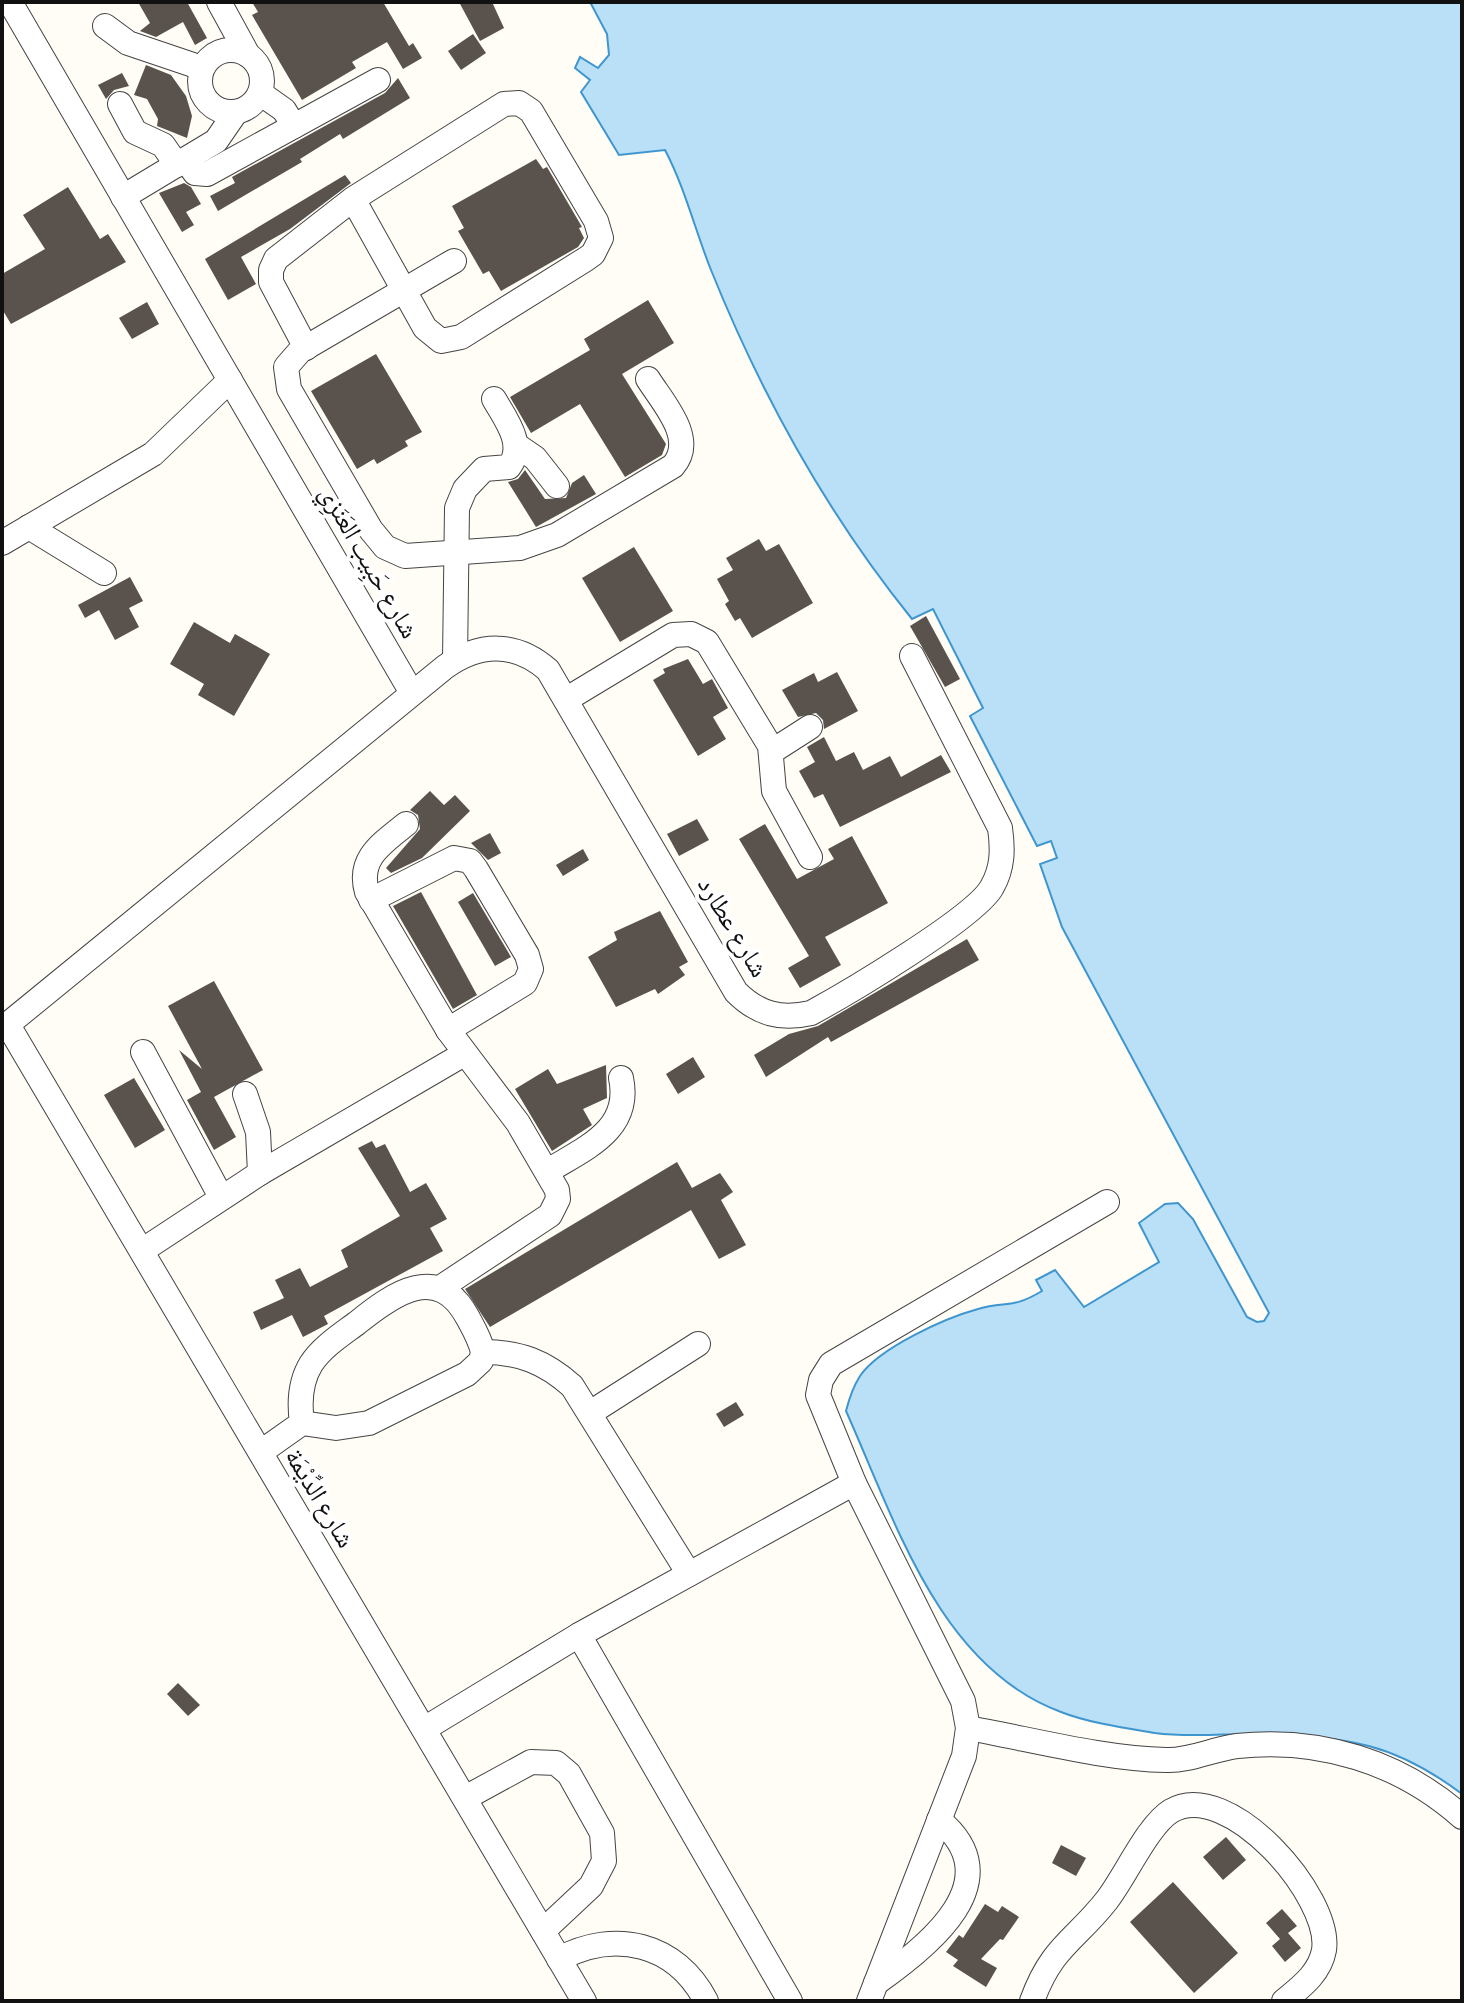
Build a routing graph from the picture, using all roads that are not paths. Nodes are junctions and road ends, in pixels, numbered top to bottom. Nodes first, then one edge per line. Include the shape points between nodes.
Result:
1 (10, 2) edge
2 (219, 2) edge
3 (105, 26) dead end
4 (248, 55) junction
5 (202, 68) junction
6 (378, 80) dead end
7 (260, 93) junction
8 (120, 104) dead end
9 (236, 112) junction
10 (294, 126) junction
11 (182, 162) junction
12 (123, 197) junction
13 (353, 199) junction
14 (454, 261) dead end
15 (404, 291) junction
16 (306, 348) junction
17 (648, 379) dead end
18 (230, 380) junction
19 (494, 399) dead end
20 (516, 445) junction
21 (557, 486) dead end
22 (29, 527) junction
23 (2, 543) edge
24 (458, 553) junction
25 (104, 573) dead end
26 (912, 656) dead end
27 (455, 660) junction
28 (412, 693) junction
29 (567, 699) junction
30 (810, 727) dead end
31 (771, 752) junction
32 (406, 824) dead end
33 (810, 857) dead end
34 (371, 900) junction
35 (5, 1027) edge
36 (448, 1030) junction
37 (143, 1052) dead end
38 (464, 1054) junction
39 (621, 1078) dead end
40 (245, 1094) dead end
41 (548, 1171) junction
42 (260, 1173) junction
43 (221, 1197) junction
44 (1107, 1202) dead end
45 (143, 1250) junction
46 (440, 1288) junction
47 (698, 1344) dead end
48 (483, 1352) junction
49 (590, 1413) junction
50 (302, 1423) junction
51 (261, 1452) junction
52 (854, 1483) junction
53 (689, 1574) junction
54 (579, 1635) junction
55 (968, 1728) junction
56 (424, 1729) junction
57 (465, 1798) junction
58 (1462, 1817) edge
59 (939, 1820) junction
60 (543, 1931) junction
61 (559, 1959) junction
62 (872, 1992) edge
63 (584, 2001) edge
64 (706, 2001) edge
65 (790, 2001) edge
66 (1032, 2001) edge
67 (1284, 2001) edge

1 - 12 street, شارع حَبِيب العَنَزِي
2 - 4 street
3 - 5 street via 128,43
4 - 5 street via 217,53
4 - 7 street via 260,72
5 - 9 street via 200,87 209,104
6 - 10 street
7 - 9 street
7 - 10 street via 284,110
8 - 11 street via 135,132 163,145
9 - 11 street via 216,141
10 - 11 street via 207,174 195,173
11 - 12 street
12 - 18 street, شارع حَبِيب العَنَزِي
13 - 15 street
13 - 15 street via 498,107 519,103 535,117 600,229 593,254 455,341 429,334
13 - 16 street via 281,255 271,270 273,287
14 - 15 street
15 - 16 street
16 - 24 street via 289,361 286,382 377,539 405,556
17 - 24 street via 682,437 682,452 673,466 545,541
18 - 22 street via 164,446
18 - 28 street, شارع حَبِيب العَنَزِي
19 - 20 street
20 - 21 street via 544,467
20 - 24 street via 512,465 484,469 462,496 457,508
22 - 23 street
22 - 25 street
24 - 27 street
26 - 29 street, شارع عطارد via 1000,828 1000,869 979,905 827,1005 794,1017 762,1012 736,992
27 - 28 street, شارع عطارد
27 - 29 street, شارع عطارد via 487,648 520,651 548,670
28 - 35 street
29 - 31 street via 665,639 691,634 713,648
30 - 31 street
31 - 33 street via 774,791
32 - 34 street via 369,857 364,883
34 - 36 street
34 - 36 street via 454,858 470,861 527,955 531,969 525,983
35 - 45 street, شارع الدِّيْمَة
36 - 38 street
37 - 43 street
38 - 41 street
38 - 42 street
39 - 41 street via 623,1104 613,1127
40 - 42 street via 258,1132
41 - 46 street via 558,1199 550,1215
42 - 43 street
43 - 45 street
44 - 52 street via 831,1364 818,1395
45 - 51 street, شارع الدِّيْمَة
46 - 48 street via 463,1308
46 - 50 street via 428,1285 403,1293 321,1352 301,1392
47 - 49 street
48 - 49 street via 520,1355 553,1370
48 - 50 street via 467,1374 369,1423 336,1428
49 - 53 street
50 - 51 street
51 - 56 street, شارع الدِّيْمَة
52 - 53 street
52 - 55 street via 957,1688
53 - 54 street
54 - 56 street
54 - 65 street
55 - 58 street via 1167,1761 1253,1745 1317,1748 1363,1758 1406,1776
55 - 59 street via 964,1756
56 - 57 street, شارع الدِّيْمَة
57 - 60 street, شارع الدِّيْمَة
57 - 60 street via 540,1760 556,1763 569,1774 602,1833 604,1861 591,1886
59 - 62 street
59 - 62 street via 967,1853 965,1889 923,1946
60 - 61 street, شارع الدِّيْمَة
61 - 63 street, شارع الدِّيْمَة
61 - 64 street via 601,1943 639,1944 678,1965
66 - 67 street via 1055,1955 1110,1897 1163,1818 1193,1807 1235,1818 1260,1833 1291,1869 1318,1916 1325,1938 1321,1960 1310,1979

